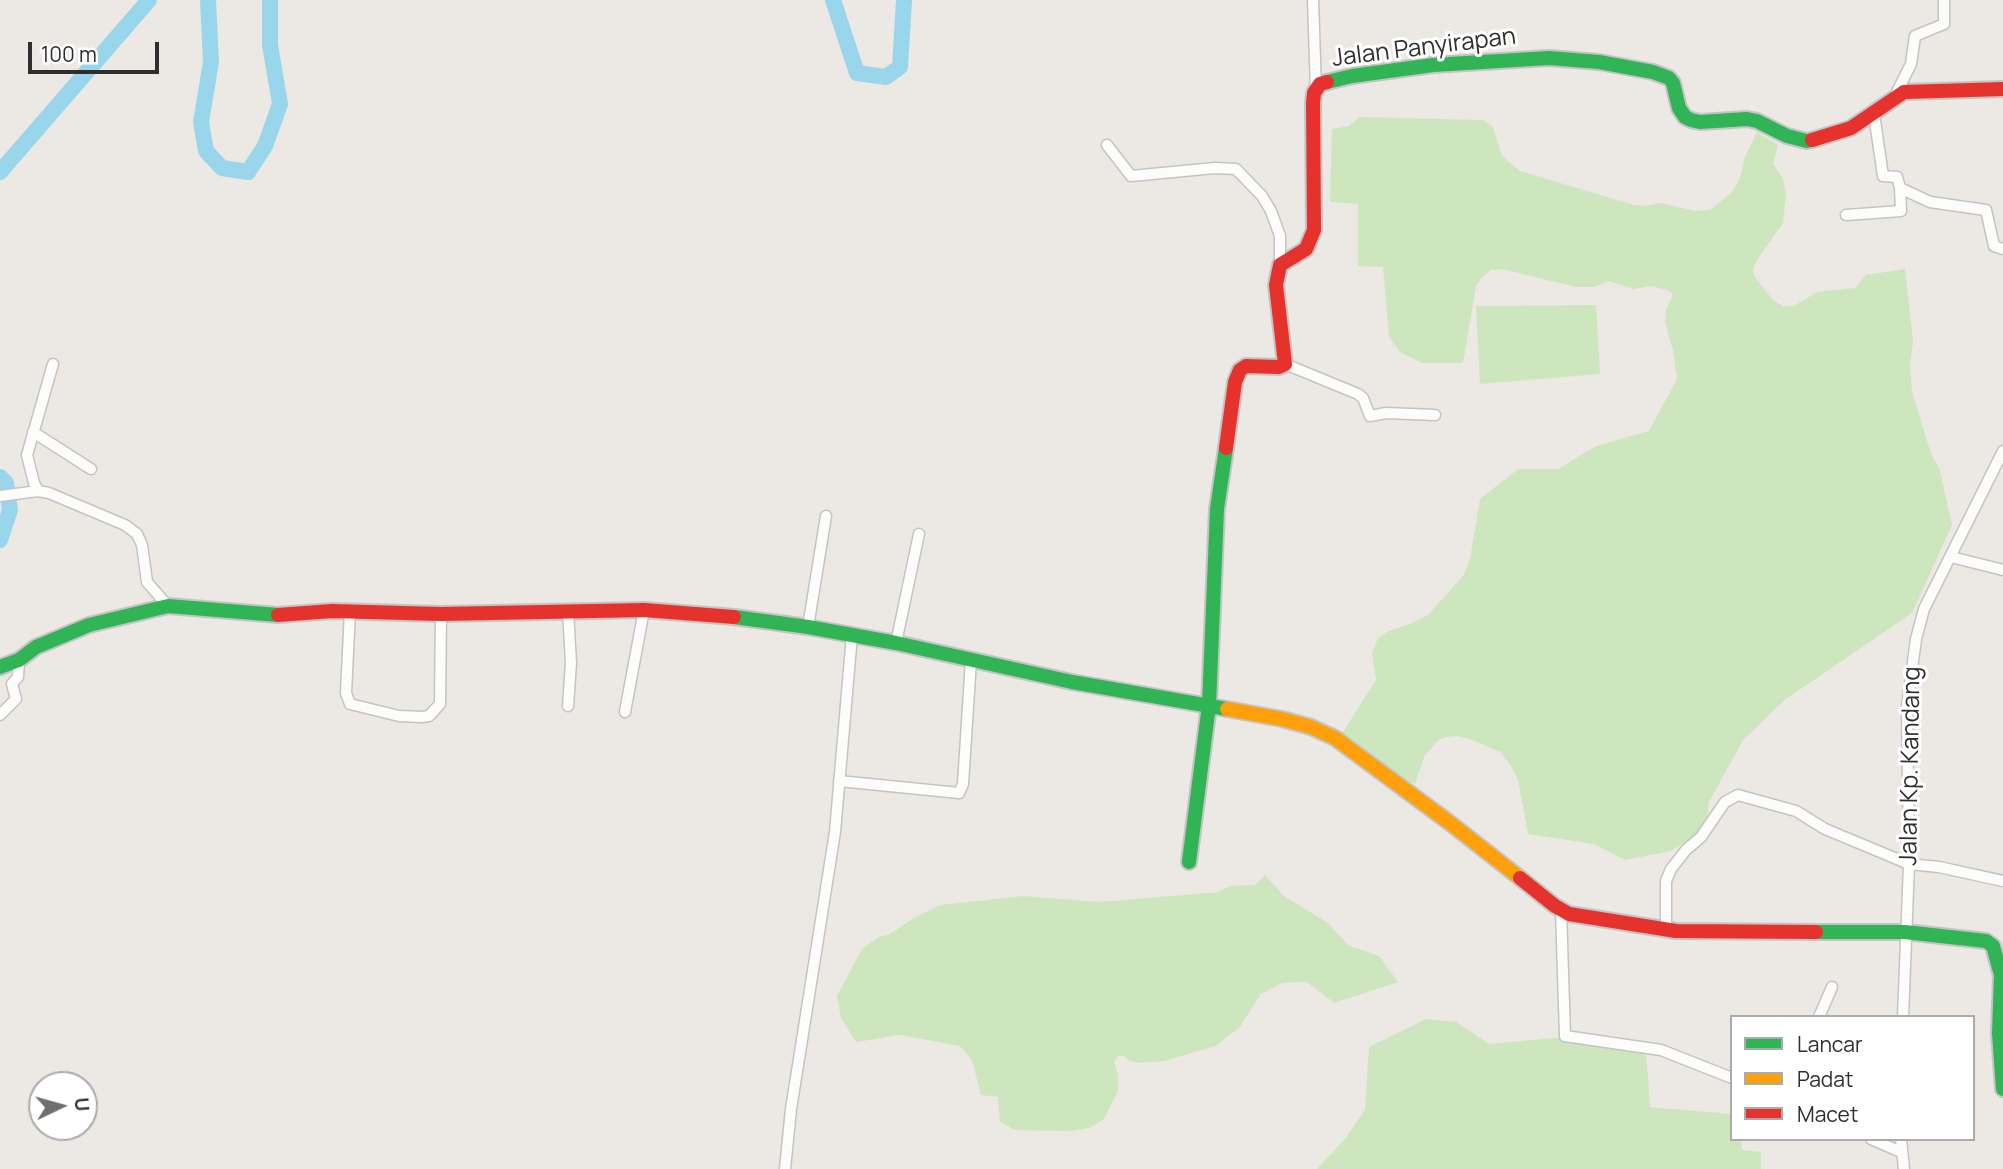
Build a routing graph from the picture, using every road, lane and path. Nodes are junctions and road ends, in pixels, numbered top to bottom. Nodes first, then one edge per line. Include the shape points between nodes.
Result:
1 (1313, 0) edge
2 (1944, 0) edge
3 (2003, 89) edge
4 (1316, 90) junction
5 (1895, 96) junction
6 (1874, 114) junction
7 (1107, 145) dead end
8 (1900, 188) junction
9 (1846, 215) dead end
10 (2003, 249) edge
11 (1280, 265) junction
12 (53, 364) dead end
13 (1285, 364) junction
14 (1435, 415) dead end
15 (33, 432) junction
16 (2003, 451) edge
17 (91, 469) dead end
18 (38, 491) junction
19 (0, 495) edge
20 (826, 516) dead end
21 (919, 534) dead end
22 (1951, 557) junction
23 (2003, 570) edge
24 (167, 606) junction
25 (644, 610) junction
26 (350, 611) junction
27 (568, 611) junction
28 (441, 614) junction
29 (808, 627) junction
30 (852, 635) junction
31 (896, 643) junction
32 (19, 660) junction
33 (971, 660) junction
34 (0, 667) edge
35 (1209, 705) junction
36 (568, 706) dead end
37 (625, 712) dead end
38 (0, 715) edge
39 (839, 781) junction
40 (1189, 862) dead end
41 (1909, 864) junction
42 (2003, 881) edge
43 (1560, 910) junction
44 (1666, 929) junction
45 (1905, 932) junction
46 (1832, 987) dead end
47 (1820, 1015) edge
48 (1903, 1015) edge
49 (1730, 1077) edge
50 (2003, 1089) edge
51 (1876, 1141) edge
52 (1900, 1141) edge
53 (1902, 1152) junction
54 (785, 1169) edge
55 (1904, 1169) edge

1 - 4 street
2 - 5 street via 1944,24 1915,36 1911,64
3 - 5 street via 1931,90
4 - 6 street, Jalan Panyirapan via 1320,84 1352,76 1433,65 1565,58 1663,75 1673,83 1685,117 1700,122 1747,119 1807,141 1851,128
4 - 11 street, Jalan Panyirapan via 1312,103 1314,230 1306,249
5 - 6 street, Jalan Panyirapan
6 - 8 street via 1882,175 1897,177
7 - 11 street via 1131,176 1236,169 1271,211 1280,236
8 - 9 street via 1901,211
8 - 10 street via 1930,202 1986,210 1994,246
11 - 13 street via 1276,285
12 - 15 street
13 - 14 street via 1359,394 1370,416
13 - 35 street via 1246,366 1235,382 1215,532
15 - 17 street
15 - 18 street via 27,455
16 - 22 street, Jalan Kp. Kandang
18 - 19 street
18 - 24 street via 125,525 136,534 147,582
20 - 29 street
21 - 31 street
22 - 23 street
22 - 41 street, Jalan Kp. Kandang via 1919,623 1909,687
24 - 26 street via 271,615
24 - 32 street via 89,625 36,647
25 - 27 street
25 - 29 street
25 - 37 street
26 - 28 street
26 - 28 street via 346,693 351,704 422,718 440,705
27 - 28 street
27 - 36 street
29 - 30 street
30 - 31 street
30 - 39 street
31 - 33 street
32 - 34 street
32 - 38 street via 18,677 12,684 16,699
33 - 35 street
33 - 39 street via 959,793
35 - 40 street
35 - 43 street via 1301,723 1328,734
39 - 54 street
41 - 42 street
41 - 44 street via 1825,829 1796,811 1738,795 1725,802 1671,869 1666,881
41 - 45 street, Jalan Kp. Kandang
43 - 44 street via 1583,918
43 - 49 street via 1565,1036 1661,1050
44 - 45 street
45 - 48 street, Jalan Kp. Kandang
45 - 50 street via 1975,939 1993,946 2003,990 1999,1033
46 - 47 street
51 - 53 street
52 - 53 street
53 - 55 street

